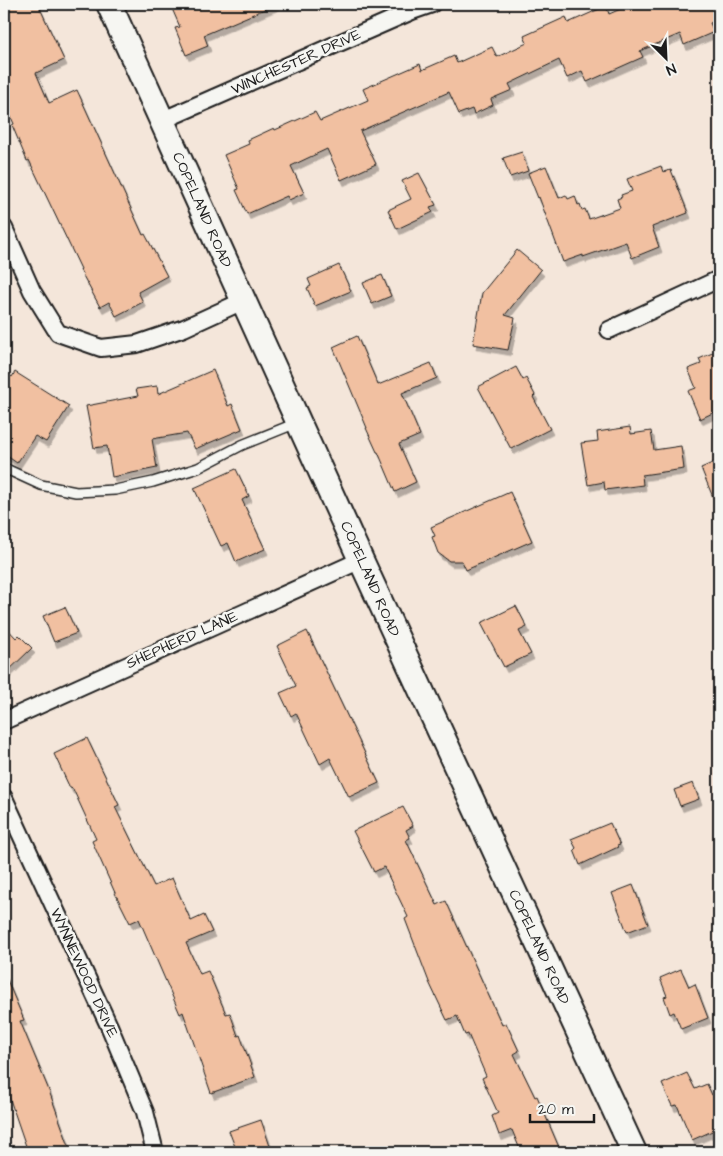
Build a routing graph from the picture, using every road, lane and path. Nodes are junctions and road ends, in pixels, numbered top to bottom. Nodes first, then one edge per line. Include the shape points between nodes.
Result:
1 (109, 4) edge
2 (432, 4) edge
3 (161, 121) junction
4 (4, 228) edge
5 (719, 279) edge
6 (243, 301) junction
7 (609, 330) dead end
8 (299, 422) junction
9 (4, 468) edge
10 (361, 560) junction
11 (4, 720) edge
12 (4, 798) edge
13 (155, 1152) edge
14 (634, 1152) edge

1 - 3 street, COPELAND ROAD
2 - 3 street, WINCHESTER DRIVE
3 - 6 street, COPELAND ROAD
4 - 6 street via 32,291 58,334 101,348 137,344 184,328
5 - 7 street
6 - 8 street, COPELAND ROAD
8 - 9 lane via 242,445 198,468 115,490 76,492 41,485
8 - 10 street, COPELAND ROAD
10 - 11 street, SHEPHERD LANE
10 - 14 street, COPELAND ROAD
12 - 13 street, WYNNEWOOD DRIVE via 110,1028 145,1112

